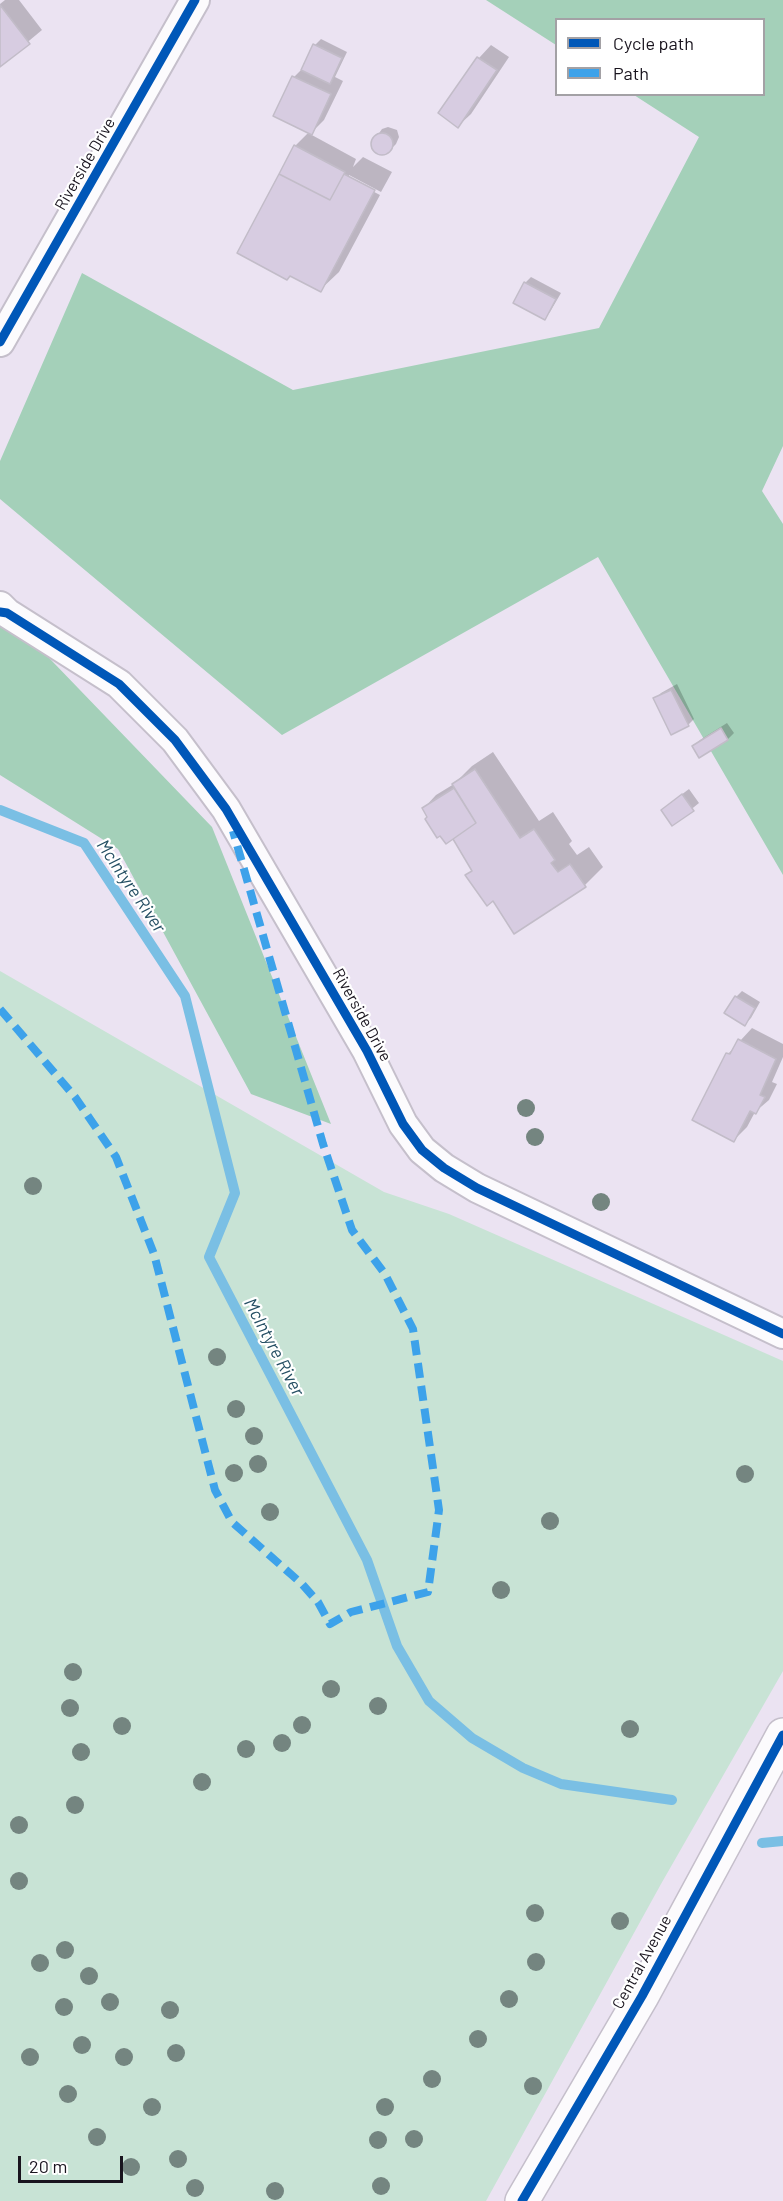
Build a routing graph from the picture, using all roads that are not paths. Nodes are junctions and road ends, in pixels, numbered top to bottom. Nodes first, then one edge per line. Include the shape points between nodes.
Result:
1 (195, 0) edge
2 (0, 342) edge
3 (0, 606) edge
4 (783, 1334) edge
5 (783, 1735) edge
6 (522, 2201) edge

1 - 2 street, Riverside Drive
3 - 4 street, Riverside Drive via 119,684 175,740 226,809 367,1051 403,1124 422,1150 477,1188
5 - 6 street, Central Avenue via 642,1996

